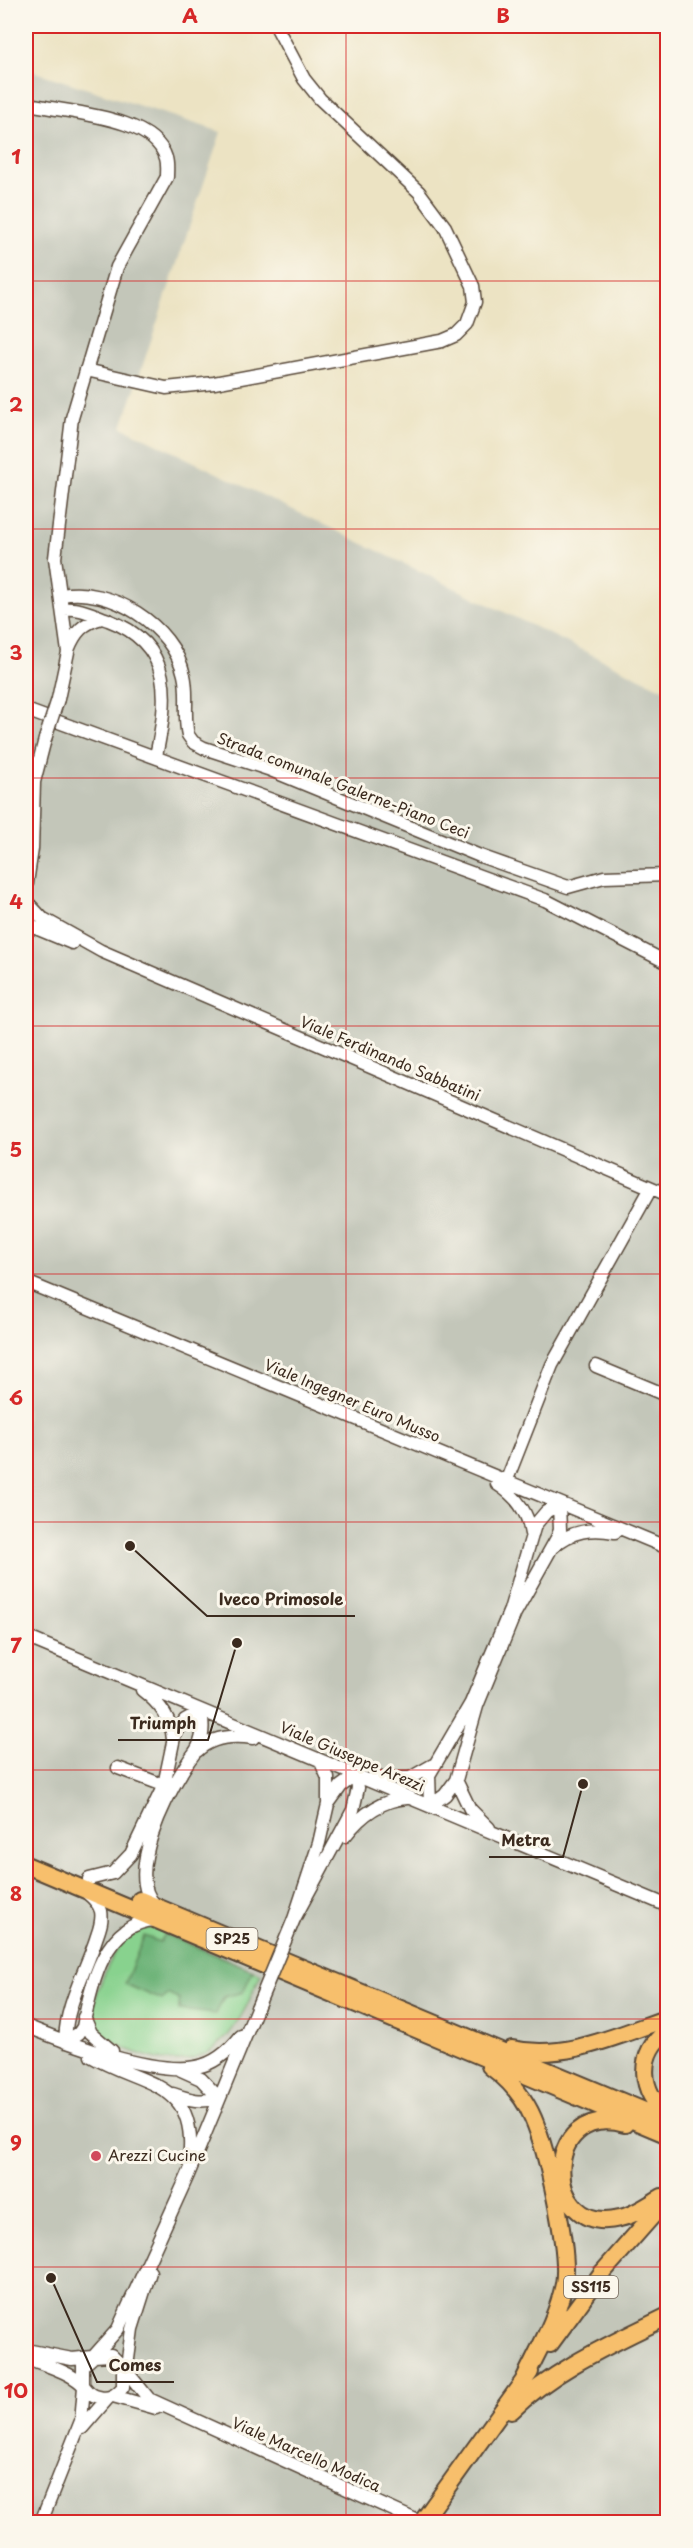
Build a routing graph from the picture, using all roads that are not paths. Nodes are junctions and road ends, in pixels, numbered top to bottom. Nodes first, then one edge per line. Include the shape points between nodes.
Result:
1 (276, 26) edge
2 (26, 103) edge
3 (86, 370) junction
4 (62, 595) junction
5 (64, 613) junction
6 (102, 618) junction
7 (87, 623) junction
8 (68, 652) junction
9 (26, 710) edge
10 (156, 756) junction
11 (33, 834) junction
12 (26, 849) edge
13 (668, 875) edge
14 (26, 891) edge
15 (26, 900) edge
16 (26, 924) edge
17 (101, 951) junction
18 (668, 963) edge
19 (651, 1188) junction
20 (668, 1195) edge
21 (26, 1282) edge
22 (596, 1366) dead end
23 (668, 1396) edge
24 (462, 1464) junction
25 (506, 1482) junction
26 (559, 1504) junction
27 (531, 1536) junction
28 (648, 1540) junction
29 (668, 1548) edge
30 (550, 1550) junction
31 (26, 1637) edge
32 (132, 1682) junction
33 (201, 1711) junction
34 (275, 1741) junction
35 (173, 1745) junction
36 (194, 1754) junction
37 (320, 1760) junction
38 (434, 1765) junction
39 (118, 1768) dead end
40 (359, 1776) junction
41 (456, 1780) junction
42 (168, 1787) junction
43 (411, 1798) junction
44 (328, 1804) junction
45 (430, 1806) junction
46 (496, 1835) junction
47 (26, 1853) edge
48 (26, 1865) edge
49 (317, 1880) junction
50 (86, 1884) junction
51 (668, 1906) edge
52 (158, 1914) junction
53 (294, 1919) junction
54 (68, 2013) junction
55 (84, 2018) junction
56 (668, 2018) edge
57 (249, 2026) junction
58 (31, 2028) edge
59 (436, 2030) junction
60 (668, 2031) edge
61 (66, 2042) junction
62 (135, 2062) junction
63 (179, 2069) junction
64 (173, 2094) junction
65 (219, 2098) junction
66 (668, 2114) edge
67 (668, 2121) edge
68 (649, 2128) junction
69 (668, 2135) edge
70 (188, 2175) junction
71 (668, 2196) edge
72 (160, 2239) junction
73 (668, 2316) edge
74 (26, 2350) edge
75 (93, 2356) junction
76 (26, 2357) edge
77 (127, 2371) junction
78 (523, 2382) junction
79 (83, 2386) junction
80 (111, 2397) junction
81 (180, 2415) junction
82 (492, 2427) junction
83 (75, 2439) junction
84 (423, 2520) edge
85 (41, 2523) edge

1 - 3 street via 304,79 419,192 445,227 476,302 467,324 442,341 214,383 166,388
2 - 3 street via 125,125 151,138 161,147 166,160 167,177 117,267
3 - 4 street via 70,429 55,558
4 - 5 street
4 - 13 street, Strada comunale Galerne-Piano Ceci via 79,592 120,604 164,634 184,675 188,735 204,748 568,887 604,877
5 - 6 street via 74,608
5 - 7 street via 71,622
5 - 8 street
6 - 7 street
6 - 10 street via 133,633 148,648 159,668 166,700
7 - 8 street via 76,633
8 - 11 street, bridge via 34,782
9 - 10 street
10 - 18 street via 545,900
11 - 12 street
11 - 14 street
15 - 17 street via 42,918
16 - 17 street
17 - 19 street, Viale Ferdinando Sabbatini
19 - 20 street, Viale Ferdinando Sabbatini
19 - 25 street via 552,1365
21 - 24 street, Viale Ingegner Euro Musso
22 - 23 street
24 - 25 street, Viale Ingegner Euro Musso
24 - 27 street via 510,1492 526,1514
25 - 26 street, Viale Ingegner Euro Musso
26 - 27 street via 540,1519
26 - 28 street, Viale Ingegner Euro Musso
26 - 30 street via 560,1530
27 - 38 street via 519,1584 466,1713
28 - 29 street, Viale Ingegner Euro Musso
28 - 30 street via 588,1529 565,1537
30 - 41 street via 515,1613 465,1742
31 - 32 street, Viale Giuseppe Arezzi
32 - 33 street, Viale Giuseppe Arezzi
32 - 35 street via 163,1711
33 - 34 street, Viale Giuseppe Arezzi
33 - 35 street via 180,1726
33 - 36 street via 201,1738
34 - 36 street via 235,1735 212,1741
34 - 37 street, Viale Giuseppe Arezzi
35 - 42 street
36 - 42 street
37 - 40 street, Viale Giuseppe Arezzi
37 - 44 street via 328,1779
38 - 40 street via 398,1780
38 - 45 street via 428,1784
39 - 42 street
40 - 43 street, Viale Giuseppe Arezzi
40 - 44 street via 341,1786
40 - 49 street via 353,1810
41 - 45 street via 446,1795
41 - 46 street via 470,1809
42 - 50 street via 124,1864
42 - 52 street via 143,1868 146,1891
43 - 45 street, Viale Giuseppe Arezzi
43 - 49 street via 383,1802 371,1810 348,1833
44 - 53 street
45 - 46 street, Viale Giuseppe Arezzi
46 - 51 street, Viale Giuseppe Arezzi
47 - 50 main road, SP25
48 - 50 main road, SP25
49 - 53 street
50 - 52 main road, SP25
50 - 54 street via 101,1909 102,1919
52 - 55 street via 135,1924 110,1946 96,1974
52 - 59 main road, SP25
53 - 57 street, bridge
54 - 58 street via 56,2026
54 - 61 street
55 - 61 street via 79,2033
55 - 62 street via 99,2043
56 - 59 main road via 581,2047 540,2052 507,2048 464,2030
57 - 63 street via 219,2058 198,2067
57 - 65 street
58 - 61 street
59 - 67 main road, SP25
59 - 68 main road, SP25
59 - 78 main road via 505,2077 533,2117 542,2144 565,2253 564,2282 558,2308
60 - 66 main road via 657,2039 649,2053 645,2077 650,2095
61 - 62 street
61 - 64 street
62 - 63 street
63 - 65 street via 201,2079
64 - 65 street via 206,2102
64 - 70 street via 187,2116 191,2132
65 - 70 street
68 - 69 main road, SP25
68 - 71 main road via 605,2121 581,2130 563,2152 561,2182 573,2205 602,2219 629,2215
70 - 72 street
71 - 78 main road, SS115 via 602,2272
72 - 75 street via 118,2329
72 - 77 street via 132,2329
73 - 82 main road via 545,2382
74 - 75 street via 72,2359
75 - 77 street via 111,2355
75 - 79 street via 81,2372
76 - 79 street
77 - 80 street via 123,2386
77 - 81 street via 149,2399
78 - 82 main road, SS115
79 - 80 street via 94,2396
79 - 83 street via 83,2411
80 - 81 street
80 - 83 street via 95,2410
81 - 84 street, Viale Marcello Modica
82 - 84 main road, SS115
83 - 85 street

